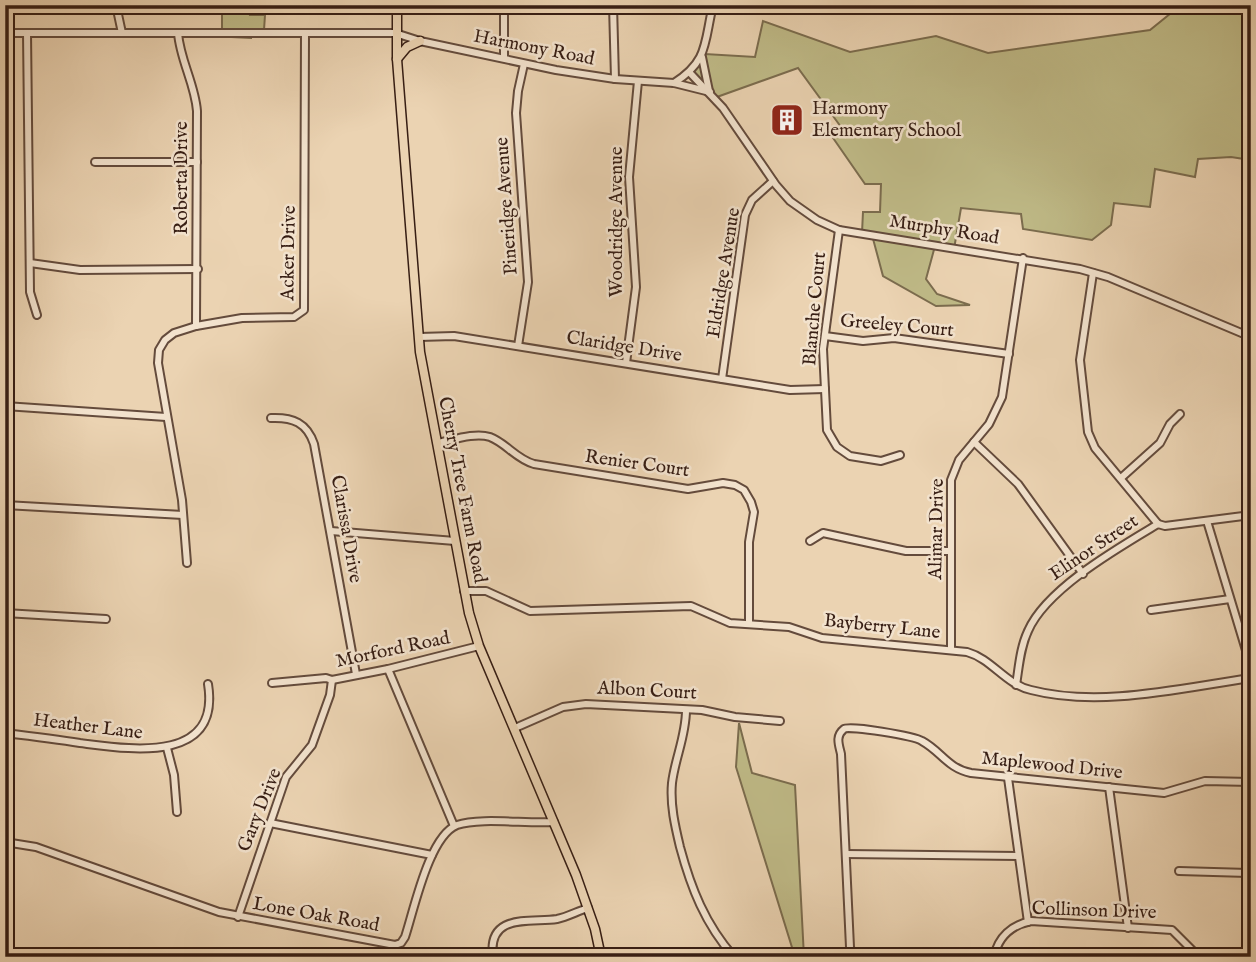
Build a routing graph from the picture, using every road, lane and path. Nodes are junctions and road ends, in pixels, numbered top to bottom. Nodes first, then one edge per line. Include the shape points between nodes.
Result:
1 (116, 5) edge
2 (397, 5) edge
3 (504, 5) edge
4 (613, 5) edge
5 (713, 5) edge
6 (5, 16) edge
7 (8, 33) edge
8 (27, 33) junction
9 (122, 33) junction
10 (178, 33) junction
11 (305, 33) junction
12 (396, 33) junction
13 (420, 41) junction
14 (702, 56) junction
15 (504, 58) junction
16 (397, 59) junction
17 (524, 64) junction
18 (690, 73) junction
19 (615, 79) junction
20 (638, 81) junction
21 (674, 83) junction
22 (710, 92) junction
23 (95, 162) dead end
24 (197, 162) junction
25 (773, 181) junction
26 (839, 230) junction
27 (1023, 258) junction
28 (30, 262) junction
29 (198, 269) junction
30 (1093, 273) junction
31 (37, 315) dead end
32 (196, 326) junction
33 (825, 336) junction
34 (419, 337) junction
35 (1251, 337) edge
36 (518, 346) junction
37 (1009, 354) junction
38 (626, 363) junction
39 (723, 379) junction
40 (825, 389) junction
41 (5, 406) edge
42 (1180, 414) dead end
43 (166, 417) junction
44 (271, 418) dead end
45 (974, 442) junction
46 (438, 443) junction
47 (900, 455) dead end
48 (1121, 478) junction
49 (5, 505) edge
50 (183, 515) junction
51 (1251, 515) edge
52 (1207, 521) junction
53 (1158, 524) junction
54 (331, 531) junction
55 (456, 541) junction
56 (810, 541) dead end
57 (950, 551) junction
58 (187, 563) dead end
59 (1083, 574) junction
60 (464, 591) junction
61 (1230, 599) junction
62 (1150, 610) dead end
63 (5, 613) edge
64 (106, 619) dead end
65 (749, 624) junction
66 (479, 646) junction
67 (951, 650) junction
68 (1251, 667) edge
69 (388, 669) junction
70 (356, 674) junction
71 (1251, 678) edge
72 (332, 680) junction
73 (272, 683) dead end
74 (208, 684) dead end
75 (1016, 685) junction
76 (686, 710) junction
77 (780, 721) dead end
78 (515, 728) junction
79 (5, 733) edge
80 (167, 748) junction
81 (1008, 778) junction
82 (1251, 782) edge
83 (1109, 788) junction
84 (177, 812) dead end
85 (554, 822) junction
86 (270, 823) junction
87 (454, 826) junction
88 (5, 842) edge
89 (432, 855) junction
90 (846, 855) junction
91 (1018, 856) junction
92 (1179, 871) dead end
93 (1248, 873) junction
94 (588, 908) junction
95 (237, 916) junction
96 (1028, 922) junction
97 (1128, 928) junction
98 (727, 949) junction
99 (5, 952) edge
100 (11, 957) edge
101 (493, 957) edge
102 (601, 957) edge
103 (716, 957) edge
104 (734, 957) edge
105 (857, 957) edge
106 (993, 957) edge
107 (1199, 957) edge
108 (1246, 957) edge

1 - 9 street
2 - 12 main road, Cherry Tree Farm Road
3 - 15 street
4 - 19 street
5 - 14 street
6 - 7 street
7 - 8 street, Harmony Road
8 - 9 street, Harmony Road
8 - 28 street
9 - 10 street, Harmony Road
10 - 11 street, Harmony Road
10 - 24 street, Roberta Drive via 180,54 197,103
11 - 12 street, Harmony Road
11 - 32 street, Acker Drive via 306,306 294,317 242,318
12 - 13 street, Harmony Road
12 - 16 main road, Cherry Tree Farm Road
13 - 15 street, Harmony Road
13 - 16 main road
14 - 18 street
14 - 22 street
15 - 17 street, Harmony Road
16 - 34 main road, Cherry Tree Farm Road
17 - 19 street, Harmony Road
17 - 36 street, Pineridge Avenue via 516,113 528,282
18 - 21 street
18 - 22 street, Murphy Road
19 - 20 street, Harmony Road
20 - 21 street, Harmony Road
20 - 38 street, Woodridge Avenue via 629,177 636,287
21 - 22 street, Harmony Road
22 - 25 street, Murphy Road
23 - 24 street
24 - 29 street, Roberta Drive
25 - 26 street, Murphy Road via 801,210
25 - 39 street, Eldridge Avenue via 758,193 745,215
26 - 27 street, Murphy Road
26 - 33 street, Blanche Court
27 - 30 street, Murphy Road
27 - 37 street, Alimar Drive
28 - 29 street via 80,270
28 - 31 street via 30,296
29 - 32 street, Roberta Drive
30 - 35 street, Murphy Road
30 - 48 street via 1080,360 1088,432 1095,448
32 - 43 street, Acker Drive via 174,332 159,350
33 - 37 street, Greeley Court via 863,341 894,338
33 - 40 street, Blanche Court
34 - 36 street, Claridge Drive via 454,336
34 - 46 main road, Cherry Tree Farm Road
36 - 38 street, Claridge Drive
37 - 45 street, Alimar Drive via 999,406
38 - 39 street, Claridge Drive
39 - 40 street, Claridge Drive via 790,390
40 - 47 street, Blanche Court via 827,430 842,452 872,460
41 - 43 street
42 - 48 street via 1160,443
43 - 50 street, Acker Drive
44 - 54 street, Clarissa Drive via 294,419 312,436
45 - 57 street, Alimar Drive via 953,473
45 - 59 street via 1024,492
46 - 55 main road, Cherry Tree Farm Road
46 - 65 street, Renier Court via 485,436 534,464 688,489 723,483 739,486 754,512 749,542
48 - 53 street
49 - 50 street
50 - 58 street, Acker Drive
51 - 52 street, Elinor Street
52 - 53 street, Elinor Street
52 - 61 street
53 - 59 street, Elinor Street
54 - 55 street
54 - 70 street, Clarissa Drive
55 - 60 main road, Cherry Tree Farm Road
56 - 57 street via 822,533 906,551
57 - 67 street, Alimar Drive
59 - 75 street, Elinor Street via 1051,598 1034,619 1023,643
60 - 65 street, Bayberry Lane via 486,591 530,611 691,606 720,620
60 - 66 main road, Cherry Tree Farm Road
61 - 62 street
61 - 68 street
63 - 64 street
65 - 67 street, Bayberry Lane via 789,627 822,638
66 - 69 street, Morford Road
66 - 78 main road, Cherry Tree Farm Road
67 - 75 street, Bayberry Lane via 979,656
69 - 70 street, Morford Road
69 - 87 street
70 - 72 street, Morford Road
71 - 75 street, Bayberry Lane via 1102,698
72 - 73 street, Morford Road
72 - 86 street, Gary Drive via 312,745 289,772
74 - 80 street, Heather Lane via 205,719 192,735
76 - 77 street, Albon Court
76 - 78 street, Albon Court via 574,704
76 - 98 street via 672,784 674,823 694,893
78 - 85 main road, Cherry Tree Farm Road
79 - 80 street, Heather Lane via 139,750
80 - 84 street
81 - 83 street, Maplewood Drive
81 - 90 street, Maplewood Drive via 957,769 912,737 845,728 838,741
81 - 91 street
82 - 83 street, Maplewood Drive via 1205,781 1168,793
82 - 93 street
83 - 97 street
85 - 87 street
85 - 94 main road, Cherry Tree Farm Road
86 - 89 street
86 - 95 street, Gary Drive
87 - 89 street, Lone Oak Road
88 - 95 street, Lone Oak Road via 36,846
89 - 95 street, Lone Oak Road via 405,937 397,945
90 - 91 street
90 - 105 street, Maplewood Drive via 850,947
91 - 96 street
92 - 93 street
93 - 108 street
94 - 101 street via 555,919 511,923 497,936
94 - 102 main road, Cherry Tree Farm Road
96 - 97 street, Collinson Drive
96 - 106 street, Collinson Drive via 1007,932
97 - 107 street, Collinson Drive via 1172,930
98 - 103 street
98 - 104 street
99 - 100 street

